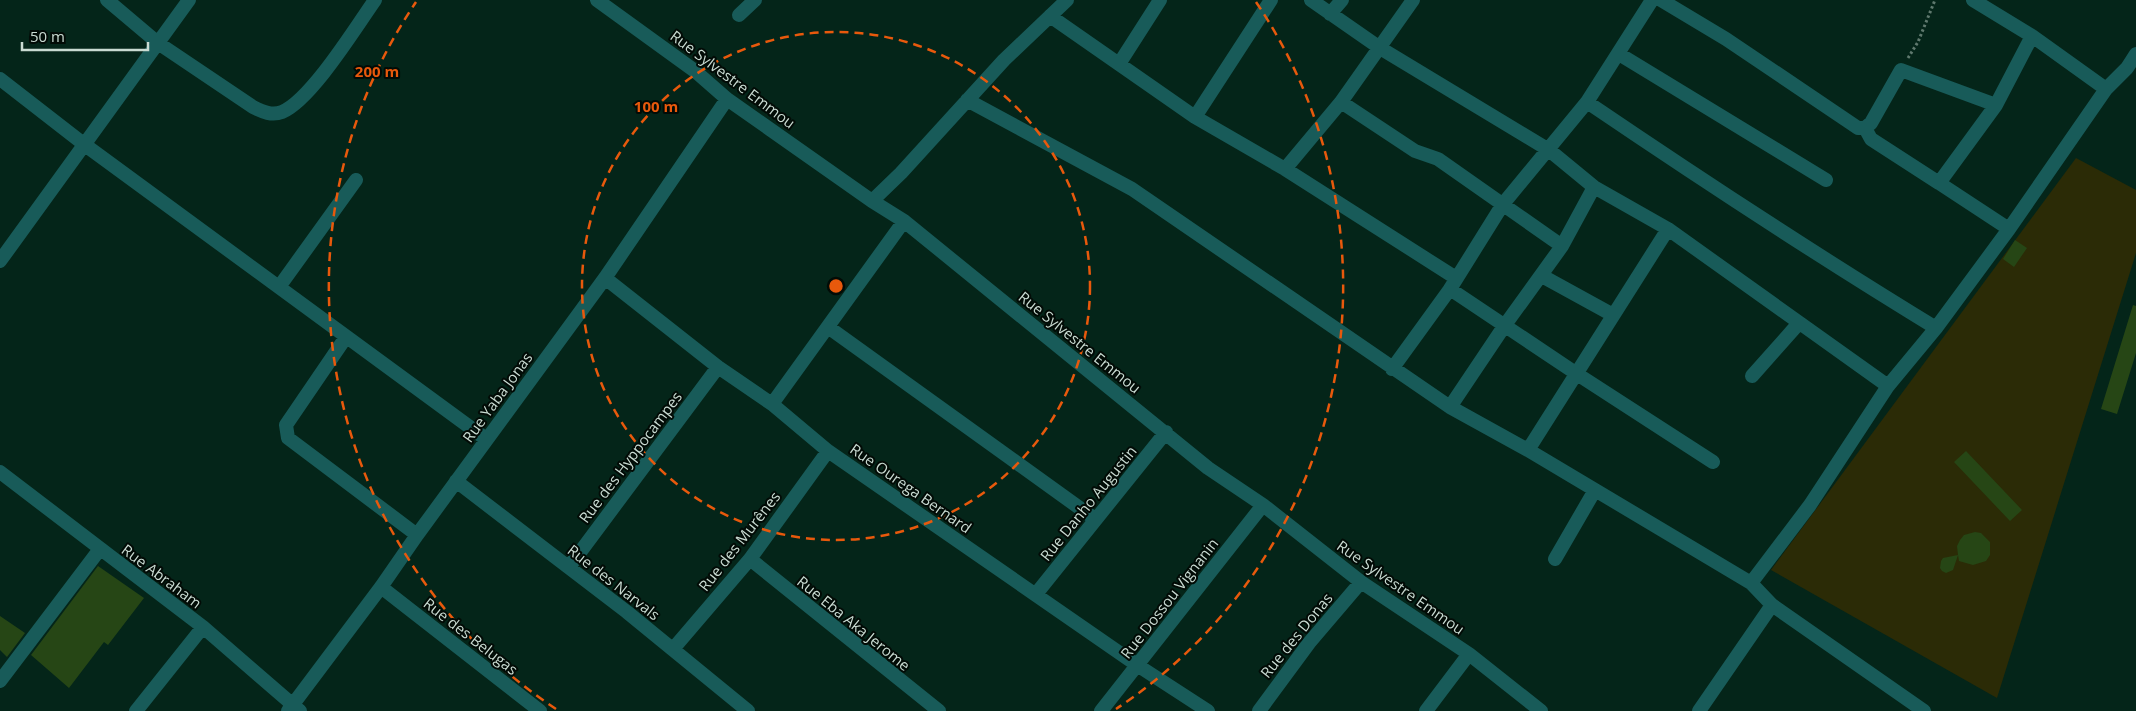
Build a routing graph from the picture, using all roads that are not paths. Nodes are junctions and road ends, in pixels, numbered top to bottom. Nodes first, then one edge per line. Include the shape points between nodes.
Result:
1 (107, 0) edge
2 (190, 0) edge
3 (375, 0) edge
4 (597, 0) edge
5 (755, 0) edge
6 (1066, 0) edge
7 (1160, 0) edge
8 (1271, 0) edge
9 (1311, 0) edge
10 (1342, 0) edge
11 (1413, 0) edge
12 (1652, 0) edge
13 (1661, 0) edge
14 (1973, 0) edge
15 (739, 14) dead end
16 (1330, 14) junction
17 (1050, 16) junction
18 (2032, 36) junction
19 (158, 43) junction
20 (1380, 48) junction
21 (1620, 54) junction
22 (2136, 54) edge
23 (1119, 64) junction
24 (2131, 68) edge
25 (0, 79) edge
26 (2106, 89) junction
27 (727, 99) junction
28 (966, 100) junction
29 (1341, 102) junction
30 (1587, 102) junction
31 (1996, 105) junction
32 (1195, 117) junction
33 (1865, 128) junction
34 (85, 145) junction
35 (1549, 150) junction
36 (1286, 169) junction
37 (356, 180) dead end
38 (1826, 180) dead end
39 (1939, 182) junction
40 (1594, 187) junction
41 (872, 201) junction
42 (1502, 204) junction
43 (904, 221) junction
44 (1668, 229) junction
45 (2009, 229) junction
46 (1562, 246) junction
47 (0, 261) edge
48 (1542, 276) junction
49 (605, 278) junction
50 (1453, 284) junction
51 (279, 287) junction
52 (1613, 315) junction
53 (1799, 323) junction
54 (1505, 325) junction
55 (828, 327) junction
56 (1936, 328) junction
57 (346, 337) junction
58 (718, 367) junction
59 (1392, 369) junction
60 (1577, 374) junction
61 (1752, 376) dead end
62 (1888, 386) junction
63 (772, 404) junction
64 (1450, 407) junction
65 (1166, 432) junction
66 (486, 439) junction
67 (1528, 450) junction
68 (828, 451) junction
69 (1713, 462) dead end
70 (0, 472) edge
71 (456, 482) junction
72 (1595, 490) junction
73 (1263, 505) junction
74 (1095, 520) junction
75 (417, 535) junction
76 (100, 549) junction
77 (1555, 559) dead end
78 (750, 560) junction
79 (569, 567) junction
80 (1361, 582) junction
81 (1751, 583) junction
82 (381, 587) junction
83 (1036, 594) junction
84 (1772, 605) junction
85 (203, 627) junction
86 (673, 649) junction
87 (1469, 654) junction
88 (1137, 665) junction
89 (0, 681) edge
90 (294, 709) edge
91 (136, 711) edge
92 (540, 711) edge
93 (748, 711) edge
94 (939, 711) edge
95 (1101, 711) edge
96 (1208, 711) edge
97 (1259, 711) edge
98 (1426, 711) edge
99 (1541, 711) edge
100 (1698, 711) edge
101 (1924, 711) edge

1 - 19 street
2 - 19 street
3 - 19 street via 319,78 298,101 282,112 267,114 253,107
4 - 27 street, Rue Sylvestre Emmou via 695,71
5 - 15 street
6 - 17 street
7 - 23 street
8 - 32 street
9 - 16 street
10 - 16 street
11 - 20 street
12 - 21 street
13 - 33 street via 1726,39 1858,128
14 - 18 street
16 - 20 street
17 - 23 street
17 - 28 street
18 - 26 street
18 - 31 street
19 - 34 street
20 - 29 street
20 - 35 street
21 - 30 street
21 - 38 street
22 - 24 street
23 - 32 street
24 - 26 street
25 - 34 street
26 - 45 street
27 - 41 street, Rue Sylvestre Emmou
27 - 49 street, Rue Yaba Jonas
28 - 41 street
28 - 59 street via 1132,190
29 - 36 street
29 - 42 street via 1415,150 1438,159
30 - 35 street
30 - 56 street via 1693,175
31 - 33 street via 1901,70
31 - 39 street
32 - 36 street
33 - 39 street via 1871,139
34 - 47 street
34 - 51 street
35 - 40 street
35 - 42 street
36 - 50 street
37 - 51 street
39 - 45 street
40 - 44 street
40 - 46 street
41 - 43 street, Rue Sylvestre Emmou
42 - 46 street
42 - 50 street
43 - 55 street
43 - 65 street, Rue Sylvestre Emmou
44 - 52 street
44 - 53 street
45 - 56 street
46 - 48 street
48 - 52 street
48 - 54 street
49 - 58 street, Rue Ourega Bernard
49 - 66 street, Rue Yaba Jonas
50 - 54 street
50 - 59 street
51 - 57 street
52 - 60 street
53 - 61 street
53 - 62 street
54 - 60 street
54 - 64 street
55 - 63 street
55 - 74 street
56 - 62 street
57 - 66 street
57 - 75 street via 286,425 288,438
58 - 63 street, Rue Ourega Bernard
58 - 79 street, Rue des Hyppocampes
59 - 64 street
60 - 67 street
60 - 69 street
62 - 81 street via 1810,505
63 - 68 street, Rue Ourega Bernard
64 - 67 street
65 - 73 street, Rue Sylvestre Emmou via 1208,468
65 - 74 street, Rue Danho Augustin
66 - 71 street, Rue Yaba Jonas
67 - 72 street
68 - 78 street, Rue des Murênes
68 - 83 street, Rue Ourega Bernard
70 - 76 street, Rue Abraham
71 - 75 street, Rue Yaba Jonas
71 - 79 street, Rue des Narvals
72 - 77 street
72 - 81 street
73 - 80 street, Rue Sylvestre Emmou
73 - 88 street, Rue Dossou Vignanin
74 - 83 street, Rue Danho Augustin
75 - 82 street, Rue Yaba Jonas
76 - 85 street, Rue Abraham
76 - 89 street
78 - 86 street, Rue des Murênes
78 - 94 street, Rue Eba Aka Jerome
79 - 86 street, Rue des Narvals
80 - 87 street, Rue Sylvestre Emmou
80 - 97 street, Rue des Donas via 1309,643
81 - 84 street
82 - 90 street, Rue Yaba Jonas
82 - 92 street, Rue des Belugas
83 - 88 street, Rue Ourega Bernard
84 - 100 street
84 - 101 street
85 - 90 street, Rue Abraham
85 - 91 street
86 - 93 street, Rue des Narvals
87 - 98 street
87 - 99 street, Rue Sylvestre Emmou
88 - 95 street, Rue Dossou Vignanin
88 - 96 street, Rue Ourega Bernard

